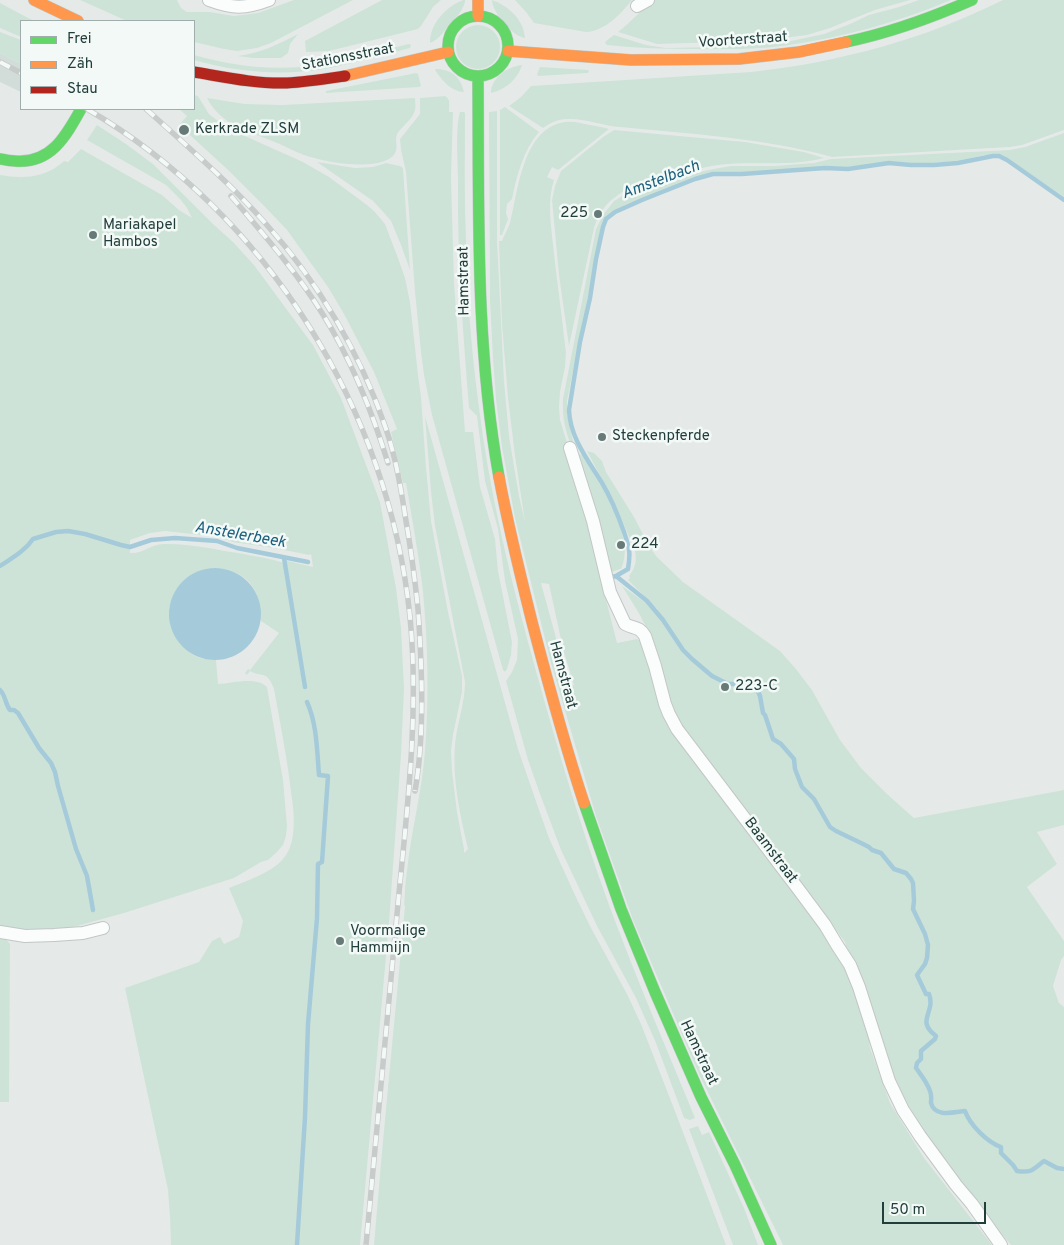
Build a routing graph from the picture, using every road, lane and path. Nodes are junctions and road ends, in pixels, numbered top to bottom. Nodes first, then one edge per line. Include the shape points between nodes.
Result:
1 (34, 0) edge
2 (209, 0) edge
3 (269, 0) edge
4 (478, 0) edge
5 (972, 0) edge
6 (478, 16) junction
7 (76, 20) edge
8 (508, 51) junction
9 (448, 52) junction
10 (195, 72) edge
11 (478, 76) junction
12 (80, 110) edge
13 (0, 159) edge
14 (570, 448) dead end
15 (102, 928) dead end
16 (0, 932) edge
17 (771, 1245) edge
18 (1001, 1245) edge

1 - 7 main road
2 - 3 street via 235,7
4 - 6 main road
5 - 8 main road, Voorterstraat via 922,20 834,46 752,58 631,60
6 - 8 main road via 487,17 501,27 506,34
6 - 9 main road via 464,20 453,30
8 - 11 main road via 498,69
9 - 10 main road, Stationsstraat via 344,76 285,83
9 - 11 main road via 462,72
11 - 17 main road, Hamstraat via 481,322 488,408 500,485 532,622 576,777 622,912 666,1020
12 - 13 main road via 58,146 48,153 24,162
14 - 18 street, Baamstraat via 610,592 625,624 642,631 645,636 669,714 677,729 829,931 850,965 888,1081 903,1110
15 - 16 street via 83,934 25,936

